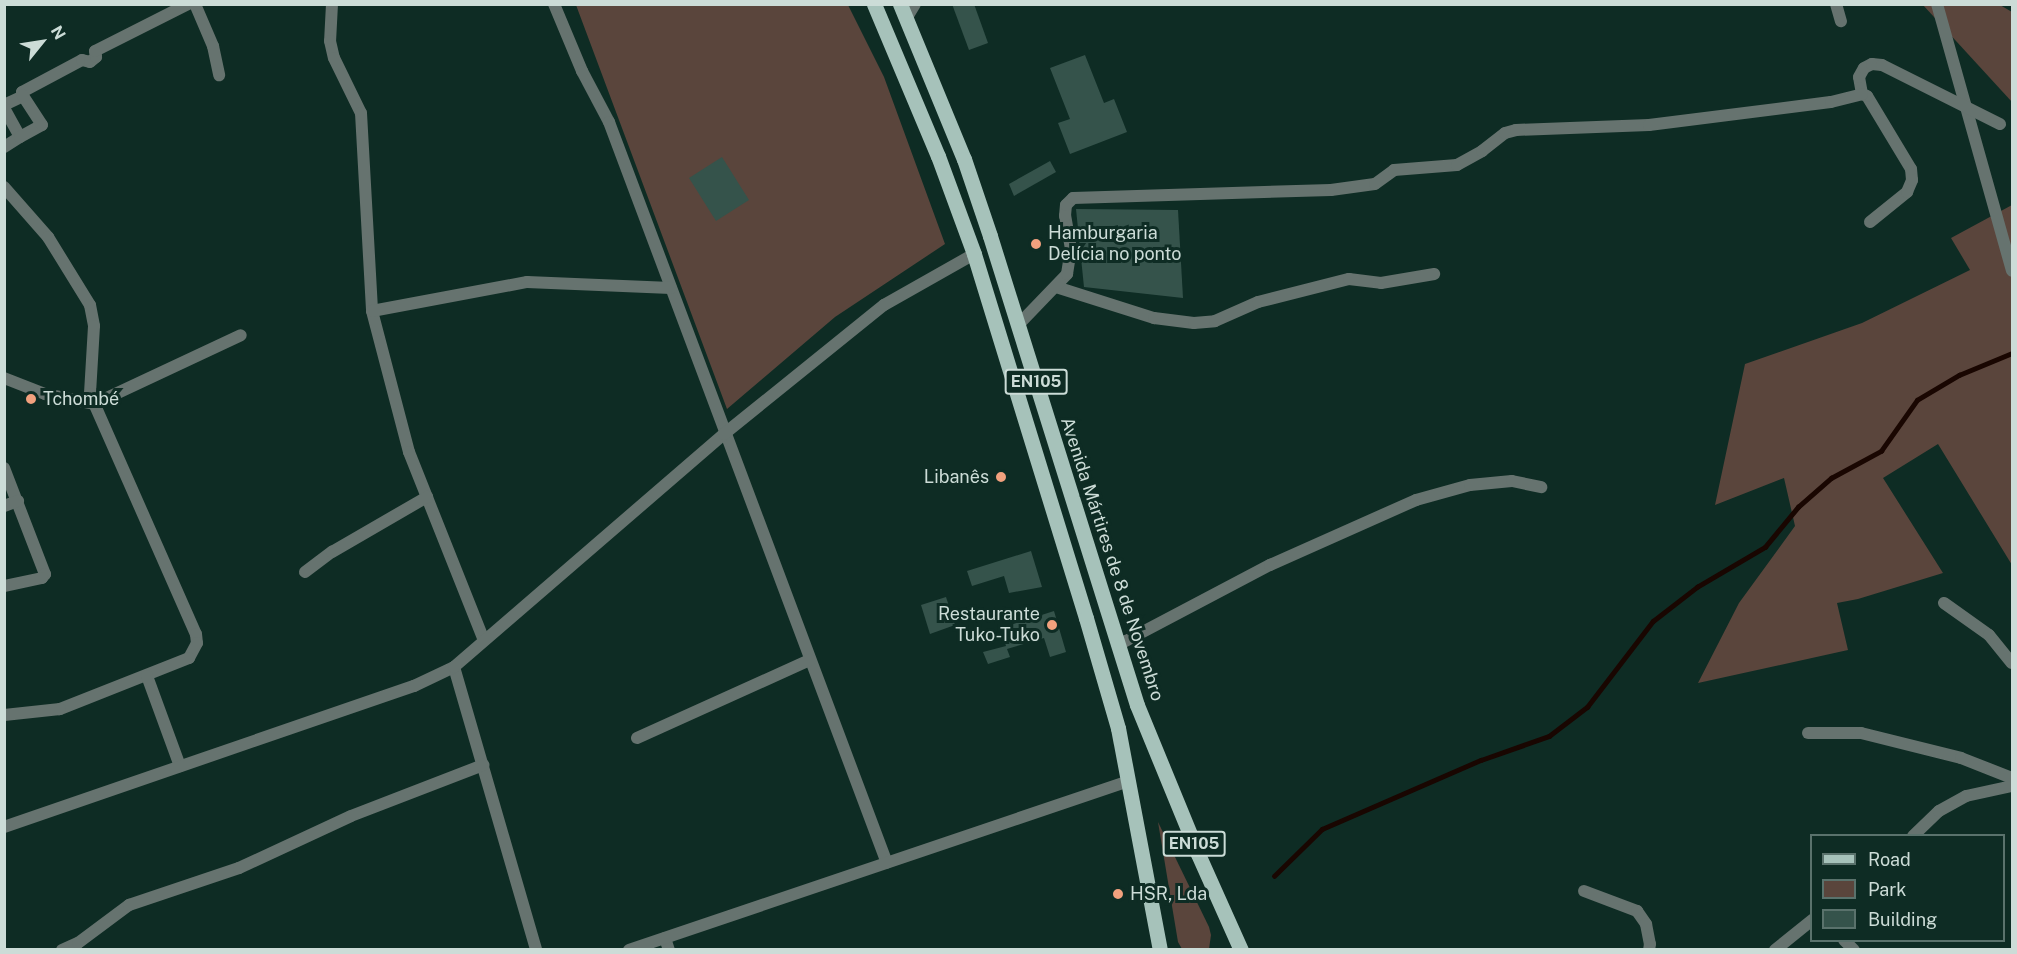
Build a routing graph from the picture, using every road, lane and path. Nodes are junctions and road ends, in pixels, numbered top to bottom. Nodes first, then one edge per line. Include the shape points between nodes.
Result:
1 (188, 4) edge
2 (195, 4) edge
3 (332, 4) edge
4 (554, 4) edge
5 (874, 4) edge
6 (900, 4) edge
7 (915, 4) edge
8 (1836, 4) edge
9 (1937, 4) edge
10 (906, 19) junction
11 (1840, 21) dead end
12 (219, 75) dead end
13 (1862, 94) junction
14 (23, 96) junction
15 (4, 107) edge
16 (1966, 107) junction
17 (2000, 124) dead end
18 (20, 137) junction
19 (4, 147) edge
20 (4, 187) edge
21 (1870, 222) dead end
22 (974, 254) junction
23 (2013, 271) edge
24 (1434, 274) dead end
25 (1056, 287) junction
26 (670, 288) junction
27 (372, 311) junction
28 (1018, 325) junction
29 (241, 334) dead end
30 (4, 378) edge
31 (94, 404) junction
32 (724, 434) junction
33 (4, 468) edge
34 (1541, 488) dead end
35 (427, 497) junction
36 (18, 501) junction
37 (4, 506) edge
38 (305, 572) dead end
39 (4, 586) edge
40 (1944, 603) dead end
41 (484, 640) junction
42 (1118, 645) junction
43 (810, 660) junction
44 (2013, 663) edge
45 (454, 667) junction
46 (147, 676) junction
47 (4, 715) edge
48 (1808, 732) dead end
49 (637, 738) dead end
50 (483, 765) junction
51 (180, 766) junction
52 (2013, 778) edge
53 (1129, 781) junction
54 (2013, 786) edge
55 (4, 827) edge
56 (1915, 834) edge
57 (887, 863) junction
58 (1584, 891) dead end
59 (1229, 922) junction
60 (1810, 922) edge
61 (1156, 934) junction
62 (667, 944) edge
63 (62, 950) edge
64 (536, 950) edge
65 (629, 950) edge
66 (1160, 950) edge
67 (1166, 950) edge
68 (1229, 950) edge
69 (1241, 950) edge
70 (1648, 950) edge
71 (1775, 950) edge

1 - 14 street via 95,51 96,57 90,62 82,60 22,92
2 - 12 street via 213,46
3 - 27 street via 330,41 334,58 361,113
4 - 26 street via 609,122
5 - 22 main road, EN105
6 - 10 main road, Avenida Mártires de 8 de Novembro / EN105
7 - 10 street
8 - 11 street
9 - 16 street
10 - 28 main road, Avenida Mártires de 8 de Novembro / EN105 via 964,159
13 - 16 street via 1859,77 1864,69 1872,64 1882,65
13 - 21 street via 1867,96 1911,169 1912,180 1907,192
13 - 25 street via 1831,102 1649,125 1516,130 1457,165 1394,170 1375,184 1331,190 1073,198 1066,205 1065,216 1070,264
14 - 15 street
14 - 18 street via 42,125
15 - 18 street
16 - 17 street
16 - 23 street
18 - 19 street
20 - 31 street via 48,237 90,305 94,326 89,386
22 - 32 street via 884,305
22 - 53 main road, EN105 via 1096,652
24 - 25 street via 1381,283 1349,279 1258,302 1215,321 1194,323 1154,318
25 - 28 street
26 - 27 street via 528,282
26 - 32 street
27 - 35 street via 409,452
28 - 42 main road, Avenida Mártires de 8 de Novembro / EN105
29 - 31 street
30 - 31 street via 45,394
31 - 46 street via 196,634 197,643 189,658
32 - 41 street
32 - 43 street
33 - 36 street
34 - 42 street via 1512,481 1470,485 1416,500 1270,565
35 - 38 street
35 - 41 street
36 - 37 street
36 - 39 street via 45,574
40 - 44 street via 1989,635
41 - 45 street
42 - 59 main road, Avenida Mártires de 8 de Novembro / EN105 via 1160,765
43 - 49 street
43 - 57 street
45 - 50 street
45 - 51 street via 414,686
46 - 47 street via 60,709
46 - 51 street
48 - 52 street via 1861,733 1961,758
50 - 63 street via 351,816 239,868 129,905 78,943
50 - 64 street
51 - 55 street
53 - 57 street
53 - 61 main road, EN105
54 - 56 street via 1966,796 1939,811
57 - 62 street
58 - 70 street via 1638,911 1647,924
59 - 68 main road
59 - 69 main road, Avenida Mártires de 8 de Novembro / EN105
60 - 71 street
61 - 66 main road, EN105
61 - 67 main road
62 - 65 street

